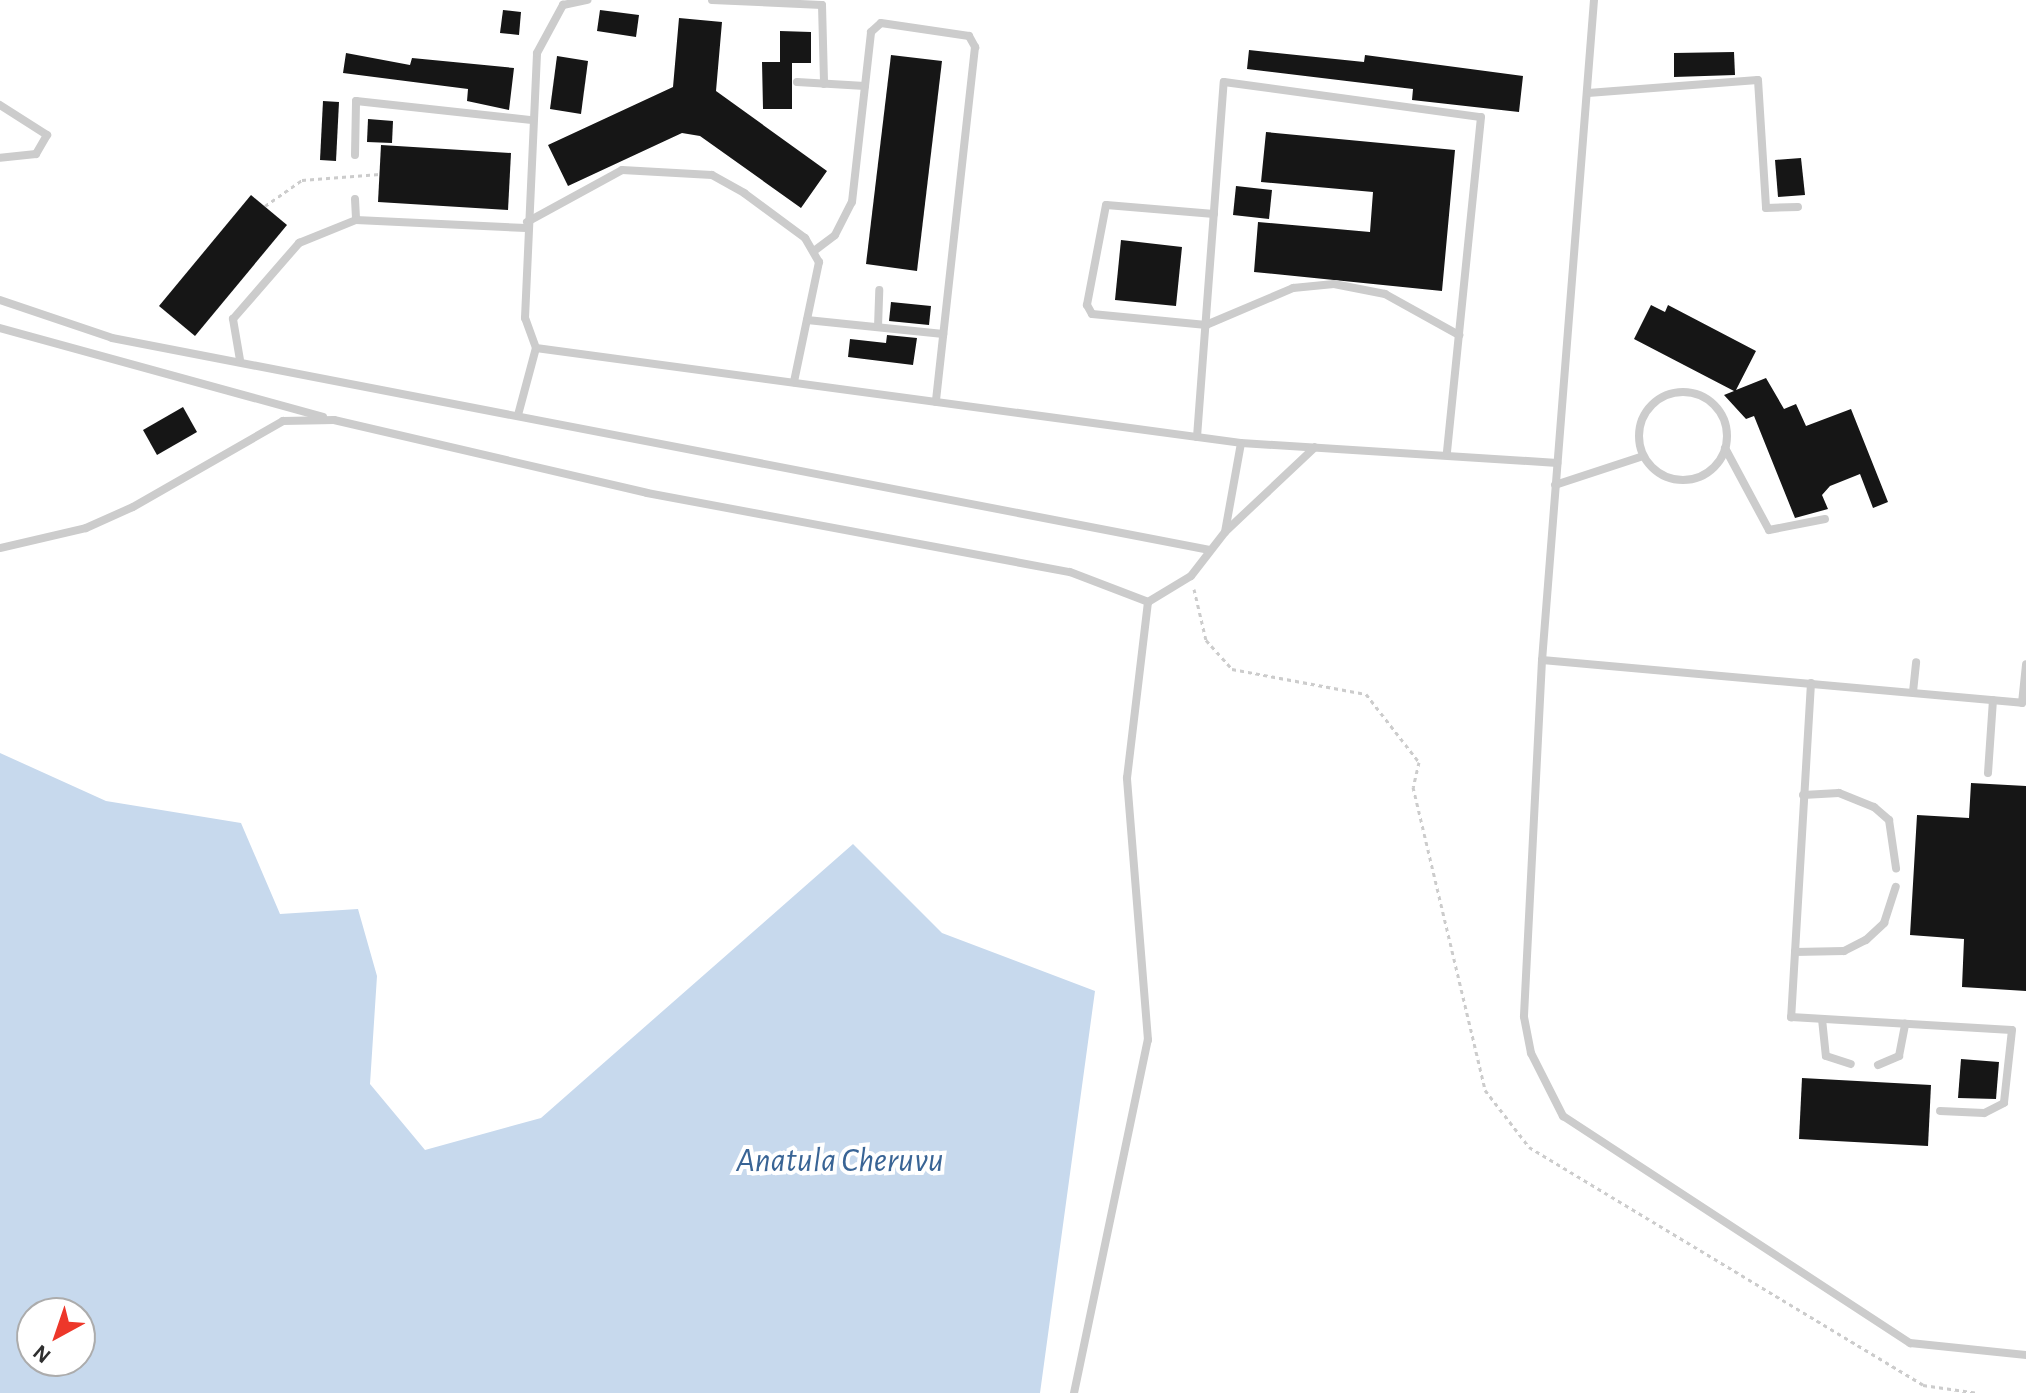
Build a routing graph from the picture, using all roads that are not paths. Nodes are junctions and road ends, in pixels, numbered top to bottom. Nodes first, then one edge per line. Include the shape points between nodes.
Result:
1 (587, 0) edge
2 (712, 0) edge
3 (1594, 0) edge
4 (797, 82) dead end
5 (824, 84) junction
6 (865, 86) junction
7 (1588, 93) junction
8 (0, 105) edge
9 (532, 120) junction
10 (355, 155) dead end
11 (0, 158) edge
12 (355, 199) dead end
13 (1798, 207) dead end
14 (1214, 214) junction
15 (356, 220) junction
16 (526, 225) junction
17 (814, 251) junction
18 (879, 290) dead end
19 (0, 300) edge
20 (807, 320) junction
21 (1206, 325) junction
22 (878, 327) junction
23 (0, 328) edge
24 (943, 334) junction
25 (1459, 335) junction
26 (536, 348) junction
27 (240, 360) junction
28 (794, 382) junction
29 (936, 402) junction
30 (518, 415) junction
31 (334, 420) junction
32 (1197, 437) junction
33 (1241, 443) junction
34 (1315, 447) junction
35 (1725, 448) junction
36 (1447, 454) junction
37 (1643, 456) junction
38 (1557, 463) junction
39 (1555, 485) junction
40 (1825, 519) dead end
41 (1225, 532) junction
42 (0, 548) edge
43 (1210, 550) junction
44 (1148, 602) junction
45 (1542, 660) junction
46 (1916, 662) dead end
47 (2026, 664) edge
48 (1811, 683) junction
49 (1913, 692) junction
50 (1993, 700) junction
51 (2024, 704) edge
52 (1988, 773) dead end
53 (1803, 795) junction
54 (1896, 868) dead end
55 (1896, 887) dead end
56 (1795, 952) junction
57 (1822, 1019) junction
58 (1905, 1024) junction
59 (1851, 1064) dead end
60 (1878, 1065) dead end
61 (1940, 1111) dead end
62 (2026, 1355) edge
63 (1074, 1393) edge

1 - 9 lane via 563,5 537,53
2 - 5 lane via 822,5
3 - 7 lane
4 - 5 lane
5 - 6 lane
6 - 17 lane via 852,202 835,235
6 - 24 lane via 871,32 881,23 969,36 975,47
7 - 13 lane via 1758,80 1766,208
7 - 38 lane
8 - 11 lane via 47,135 36,154
9 - 10 lane via 356,101
9 - 16 lane
12 - 15 lane
14 - 21 lane
14 - 21 lane via 1106,205 1087,305 1103,319
14 - 25 lane via 1224,82 1481,117
15 - 16 lane
15 - 27 lane via 299,243 233,319
16 - 17 lane via 622,170 665,169 712,175 744,193
16 - 26 lane via 525,318
17 - 20 lane via 819,262
18 - 22 lane
19 - 27 lane via 112,338
20 - 22 lane
20 - 28 lane
21 - 25 lane via 1280,292 1334,284 1385,294
21 - 32 lane
22 - 24 lane
23 - 31 lane
24 - 29 lane
25 - 36 lane
26 - 28 lane
26 - 30 lane
27 - 30 lane
28 - 29 lane
29 - 32 lane
30 - 43 lane
31 - 42 lane via 283,421 110,517
31 - 44 lane via 647,493 1070,572
32 - 33 lane
33 - 34 lane
33 - 41 lane
34 - 36 lane
34 - 41 lane
35 - 37 lane via 1708,472 1679,480
35 - 37 lane via 1715,406 1677,392 1643,415
35 - 40 lane via 1769,530
36 - 38 lane
37 - 39 lane
38 - 39 lane
39 - 45 lane
41 - 43 lane
43 - 44 lane via 1191,576
44 - 63 lane via 1127,778 1148,1040
45 - 48 lane
45 - 62 lane via 1524,1017 1544,1087 1563,1116 1910,1343
46 - 49 lane
47 - 51 lane
48 - 49 lane
48 - 53 lane
49 - 50 lane
50 - 51 lane
50 - 52 lane
53 - 54 lane via 1839,793 1874,807 1889,820
53 - 56 lane
55 - 56 lane via 1884,923 1866,940 1844,951
56 - 57 lane via 1791,1017
57 - 58 lane
57 - 59 lane via 1826,1056
58 - 60 lane via 1899,1056
58 - 61 lane via 2012,1030 2004,1103 1984,1113

